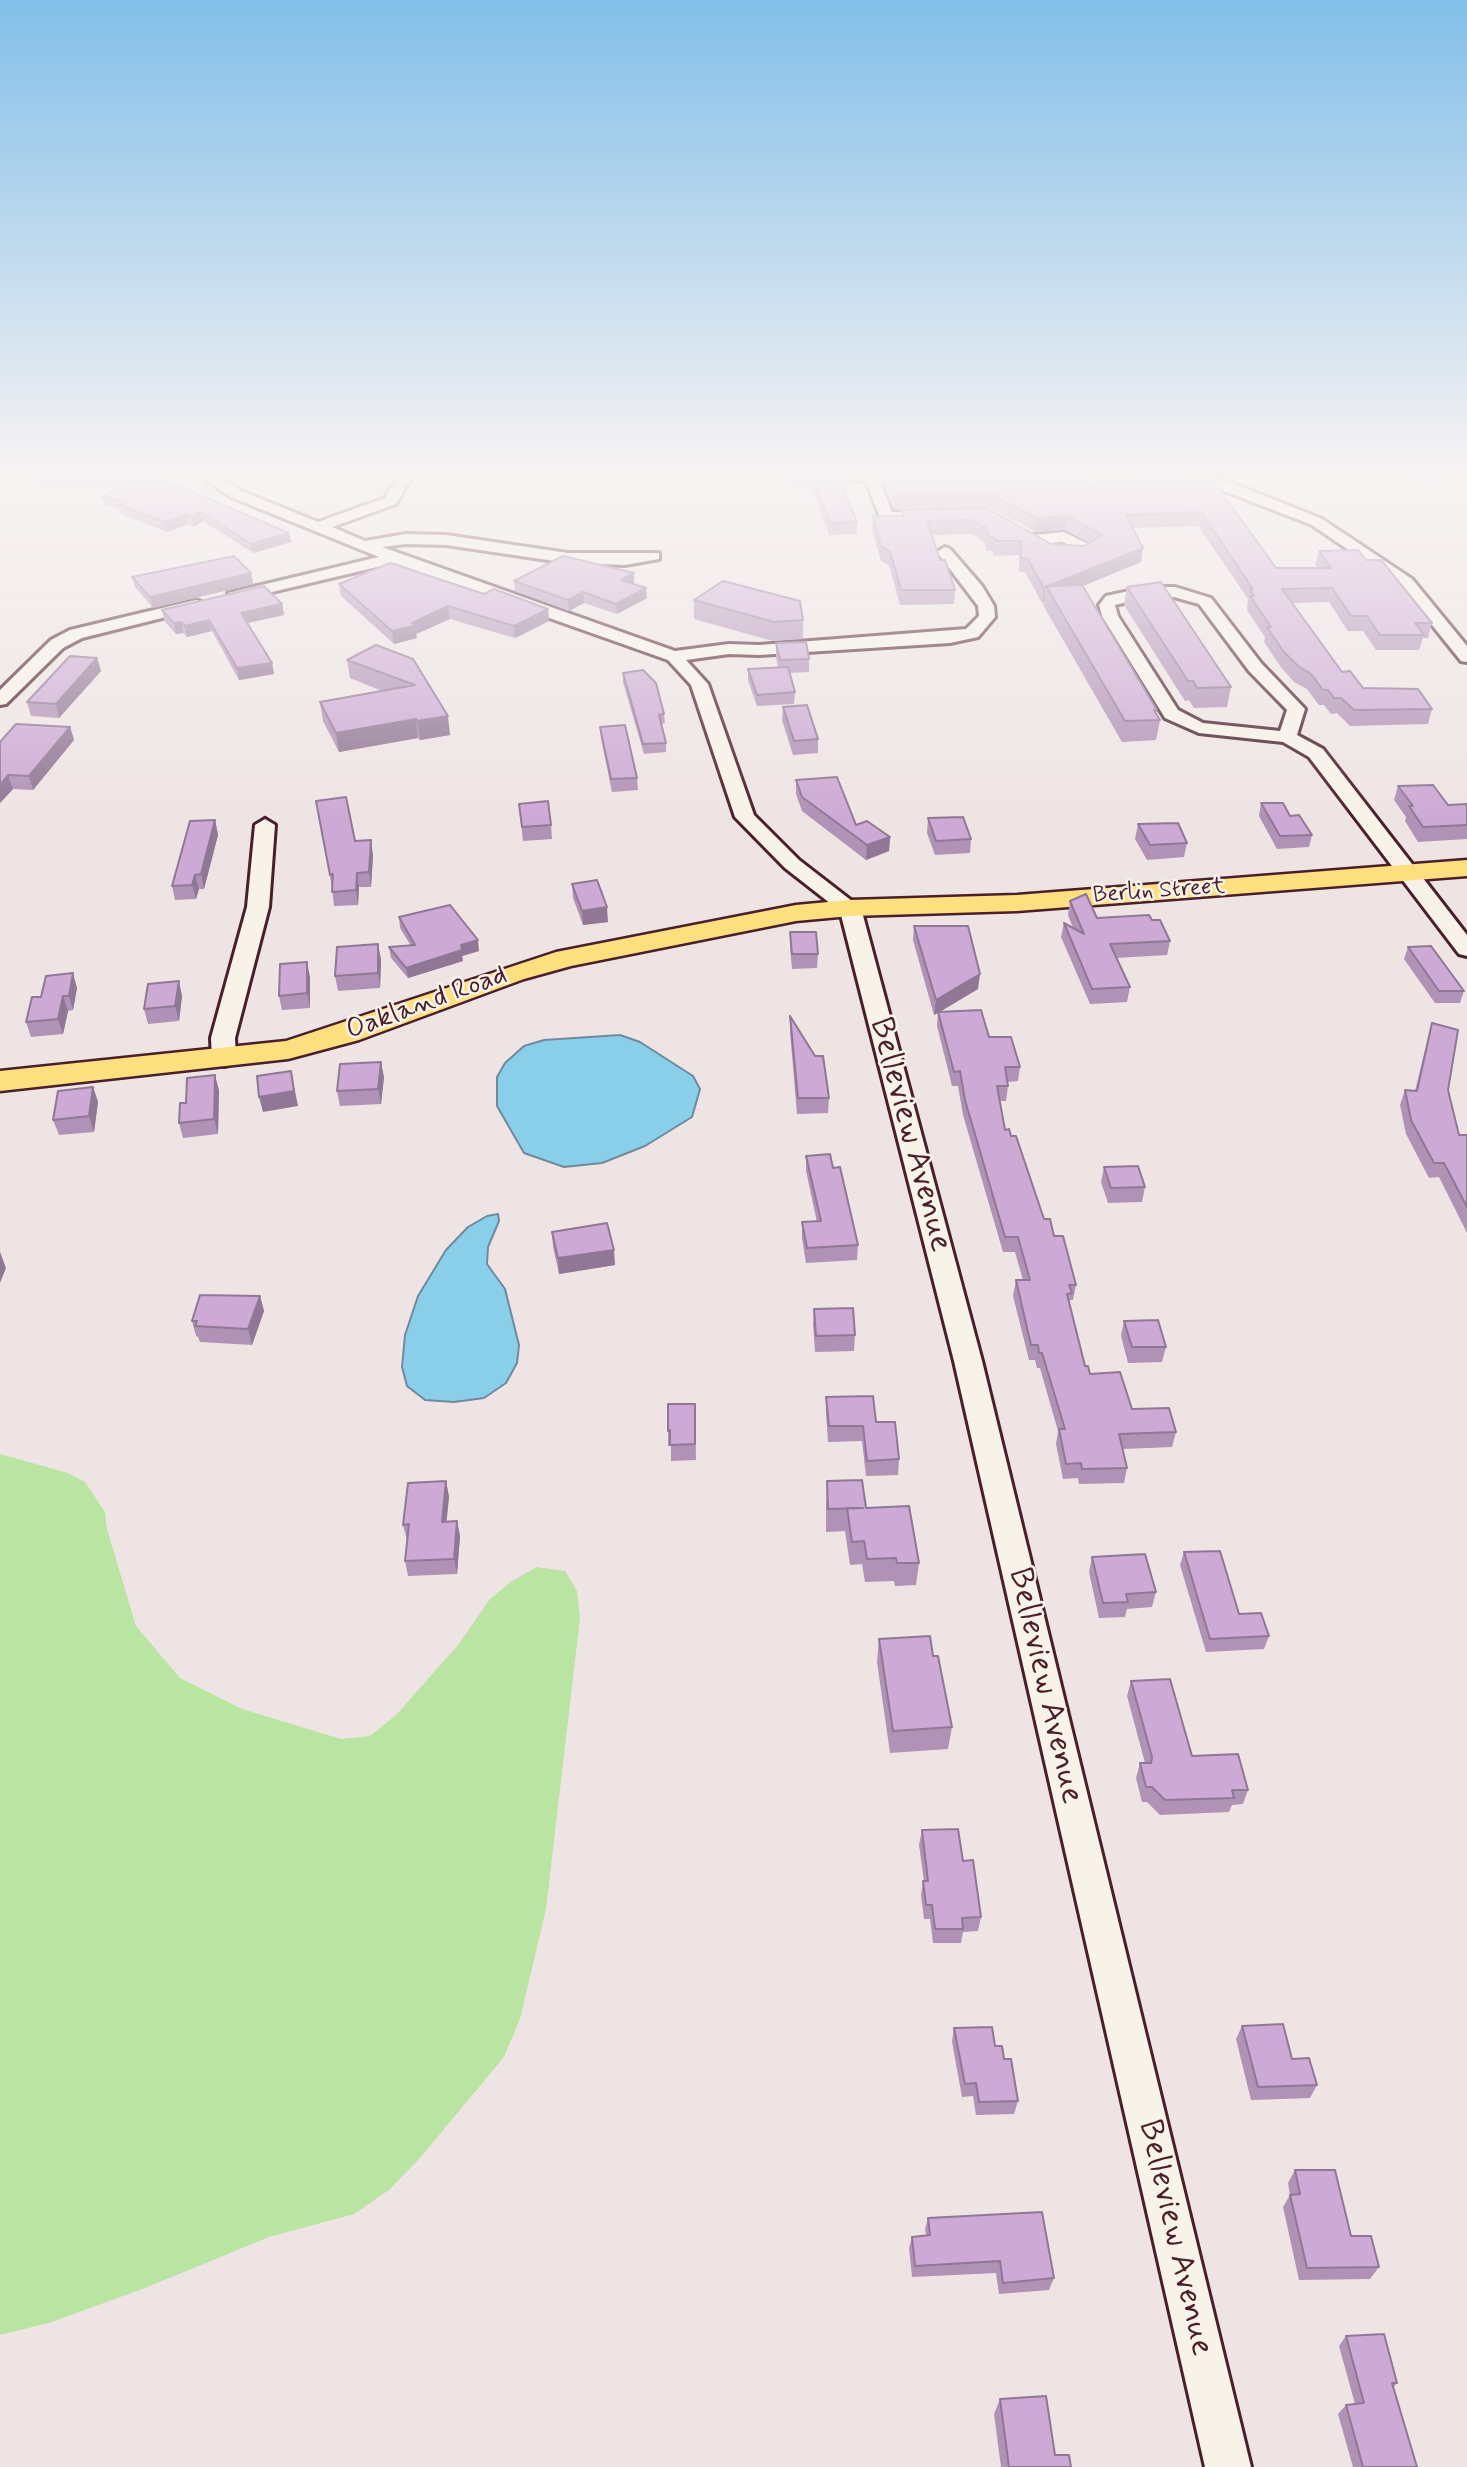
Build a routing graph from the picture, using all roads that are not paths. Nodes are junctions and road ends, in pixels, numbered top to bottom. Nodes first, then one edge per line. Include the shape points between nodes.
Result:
1 (276, 586) edge
2 (476, 586) edge
3 (974, 586) edge
4 (1409, 586) edge
5 (674, 656) junction
6 (1467, 657) edge
7 (0, 701) edge
8 (1287, 737) junction
9 (265, 825) dead end
10 (1467, 868) edge
11 (1409, 873) junction
12 (850, 908) junction
13 (1467, 949) edge
14 (224, 1059) junction
15 (0, 1081) edge
16 (1228, 2467) edge

1 - 7 street via 76,634 57,644
2 - 5 street
3 - 5 street via 987,617 972,633
4 - 6 street
5 - 12 street via 699,684 746,817 792,864
8 - 8 street via 1199,728 1171,714 1107,605 1112,599 1148,592 1175,592 1205,601 1255,667 1296,709
8 - 11 street via 1316,753
9 - 14 street via 258,906 223,1038
10 - 11 main road, Berlin Street
11 - 12 main road, Berlin Street via 1017,903
11 - 13 street
12 - 14 main road, Oakland Road via 723,925 566,958 348,1033 288,1050
12 - 16 street, Belleview Avenue via 968,1361
14 - 15 main road, Oakland Road

